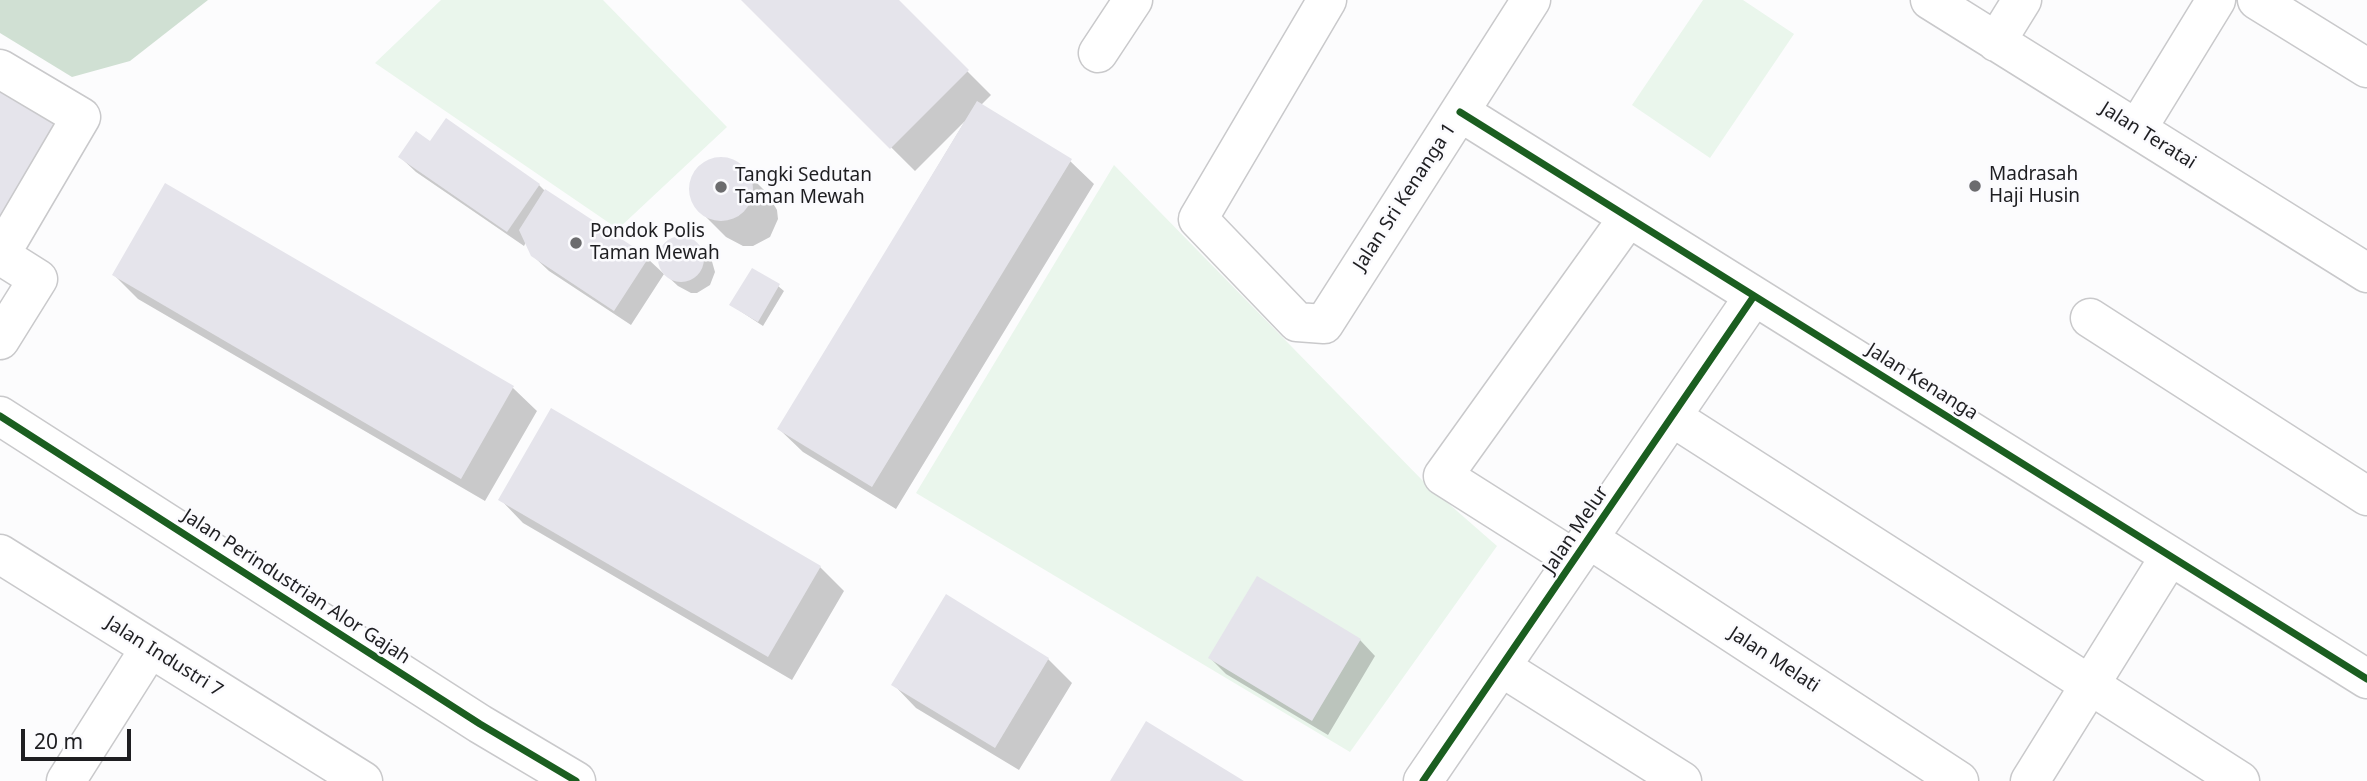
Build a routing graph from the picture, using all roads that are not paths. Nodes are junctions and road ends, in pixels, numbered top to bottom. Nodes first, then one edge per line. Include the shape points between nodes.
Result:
1 (1133, 0) edge
2 (1327, 0) edge
3 (1531, 0) edge
4 (1930, 0) edge
5 (2022, 0) edge
6 (2216, 0) edge
7 (2257, 0) edge
8 (1996, 41) junction
9 (1098, 53) dead end
10 (2367, 68) edge
11 (0, 69) edge
12 (1460, 112) junction
13 (2137, 129) junction
14 (1628, 218) junction
15 (0, 255) edge
16 (2367, 273) edge
17 (1754, 296) junction
18 (2090, 318) dead end
19 (0, 340) edge
20 (0, 416) edge
21 (1672, 416) junction
22 (2367, 496) edge
23 (1582, 549) junction
24 (0, 554) edge
25 (2170, 556) junction
26 (150, 648) junction
27 (1501, 667) junction
28 (2367, 679) edge
29 (2090, 685) junction
30 (66, 781) edge
31 (363, 781) edge
32 (576, 781) edge
33 (1423, 781) edge
34 (1682, 781) edge
35 (1959, 781) edge
36 (2030, 781) edge
37 (2240, 781) edge

1 - 9 street
2 - 12 street, Jalan Sri Kenanga 1 via 1198,219 1297,322 1324,324
3 - 12 street, Jalan Sri Kenanga 1
4 - 8 street, Jalan Teratai
5 - 8 street
6 - 13 street
7 - 10 street
8 - 13 street, Jalan Teratai
11 - 15 street via 81,117
12 - 14 street, Jalan Kenanga
13 - 16 street, Jalan Teratai
14 - 17 street, Jalan Kenanga
14 - 23 street, Jalan Melati via 1443,476
15 - 19 street via 38,279
17 - 21 street, Jalan Melur
17 - 25 street, Jalan Kenanga
18 - 22 street
20 - 32 street, Jalan Perindustrian Alor Gajah
21 - 23 street, Jalan Melur
21 - 29 street
23 - 27 street, Jalan Melur
23 - 35 street, Jalan Melati
24 - 26 street, Jalan Industri 7
25 - 28 street, Jalan Kenanga
25 - 29 street
26 - 30 street
26 - 31 street, Jalan Industri 7
27 - 33 street, Jalan Melur
27 - 34 street
29 - 36 street
29 - 37 street

